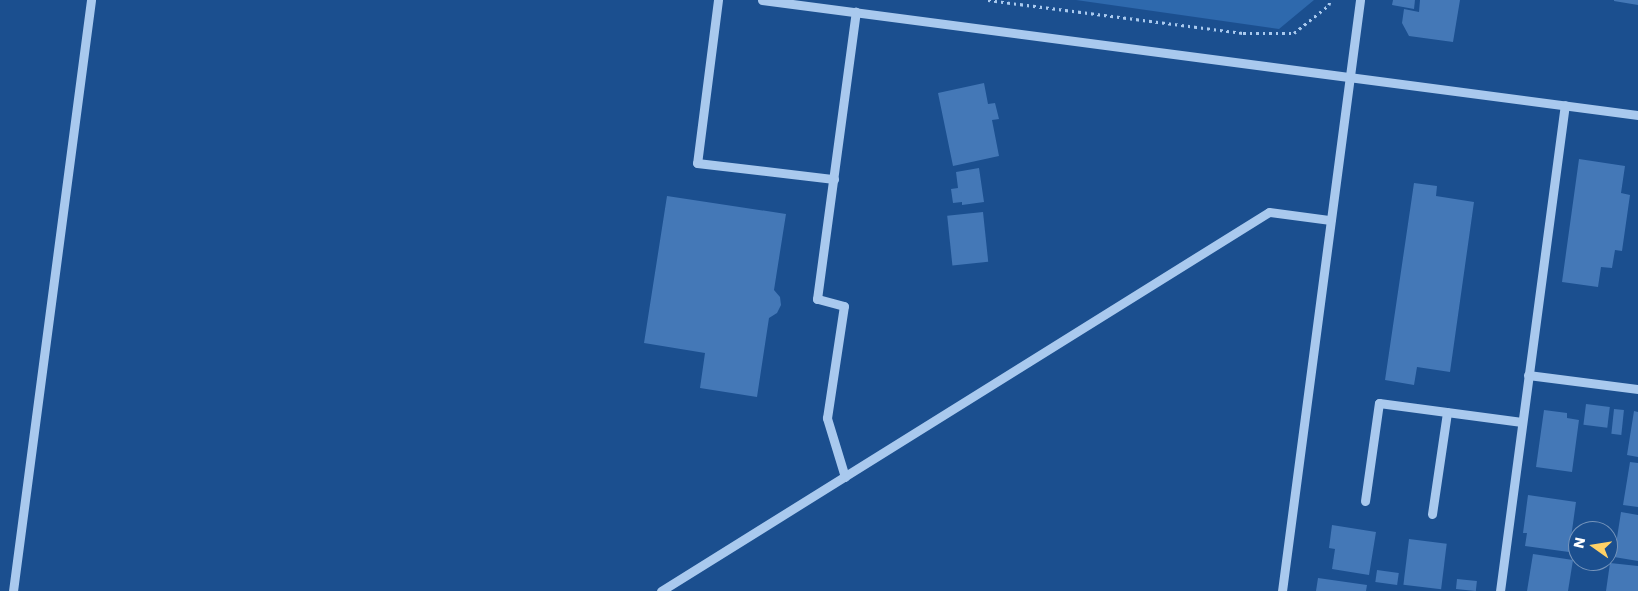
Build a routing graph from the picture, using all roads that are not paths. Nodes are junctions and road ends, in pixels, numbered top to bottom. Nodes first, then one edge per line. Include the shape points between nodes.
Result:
1 (91, 0) edge
2 (718, 0) edge
3 (762, 0) edge
4 (1360, 0) edge
5 (856, 12) junction
6 (1349, 79) junction
7 (1565, 105) junction
8 (1638, 115) edge
9 (834, 179) junction
10 (1330, 220) junction
11 (1528, 375) junction
12 (1638, 389) edge
13 (1447, 412) junction
14 (1522, 422) junction
15 (845, 477) junction
16 (1365, 501) dead end
17 (1432, 514) dead end
18 (13, 591) edge
19 (661, 591) edge
20 (1282, 591) edge
21 (1500, 591) edge

1 - 18 street
2 - 9 street via 697,163
3 - 5 street
4 - 6 street
5 - 6 street
5 - 9 street
6 - 7 street
6 - 10 street
7 - 8 street
7 - 11 street
9 - 15 street via 817,299 844,306 827,418
10 - 15 street via 1269,212
10 - 20 street
11 - 12 street
11 - 14 street
13 - 14 street
13 - 16 street via 1379,403
13 - 17 street
14 - 21 street
15 - 19 street

